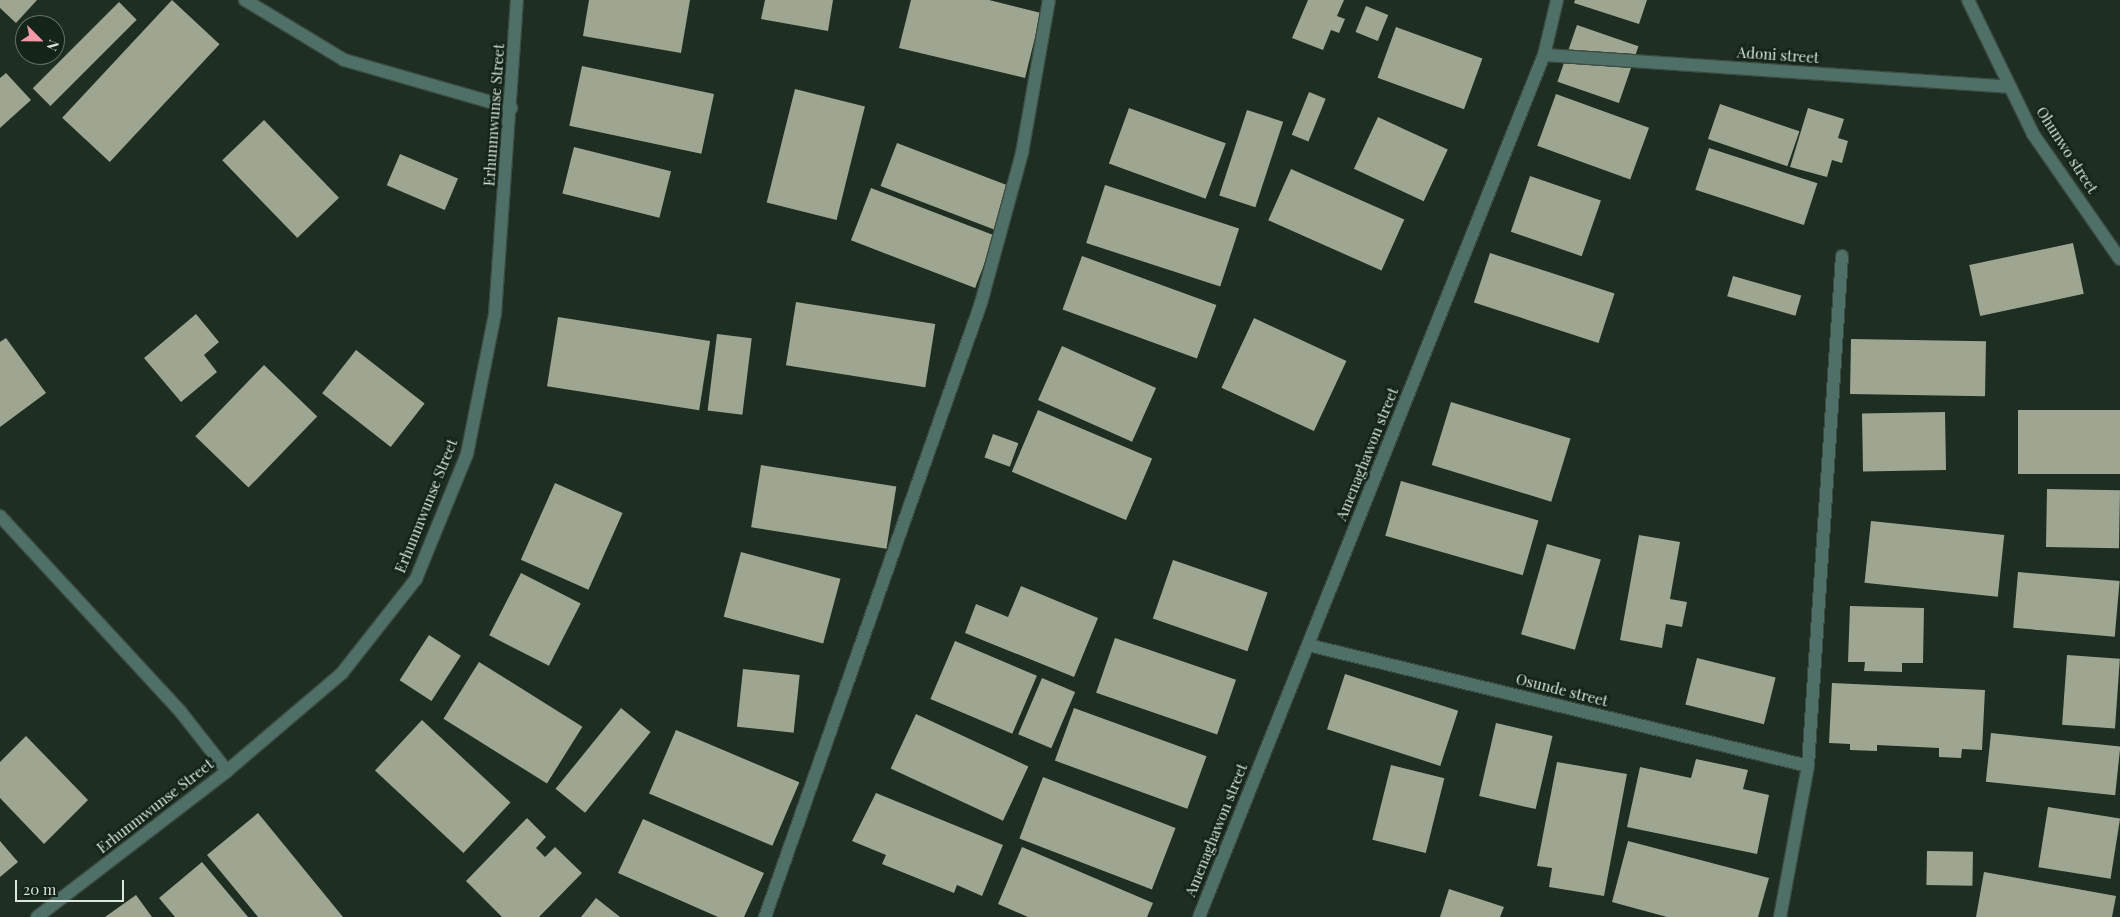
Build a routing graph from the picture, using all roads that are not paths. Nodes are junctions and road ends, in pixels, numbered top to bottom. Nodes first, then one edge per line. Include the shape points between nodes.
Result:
1 (245, 0) edge
2 (517, 0) edge
3 (1049, 0) edge
4 (1557, 0) edge
5 (1968, 0) edge
6 (1544, 55) junction
7 (2010, 87) junction
8 (511, 108) junction
9 (1842, 256) dead end
10 (2120, 259) edge
11 (0, 516) edge
12 (1308, 645) junction
13 (1808, 766) junction
14 (227, 771) junction
15 (37, 917) edge
16 (765, 917) edge
17 (1199, 917) edge
18 (1780, 917) edge

1 - 8 street via 344,60
2 - 8 street, Erhunmwunse Street
3 - 16 street via 1022,153 981,303
4 - 6 street, Amenaghawon street
5 - 7 street, Ohunwo street
6 - 7 street, Adoni street
6 - 12 street, Amenaghawon street
7 - 10 street, Ohunwo street via 2033,134
8 - 14 street, Erhunmwunse Street via 495,314 467,454 416,579 342,673
9 - 13 street
11 - 14 street via 180,711
12 - 13 street, Osunde street
12 - 17 street, Amenaghawon street
13 - 18 street
14 - 15 street, Erhunmwunse Street

